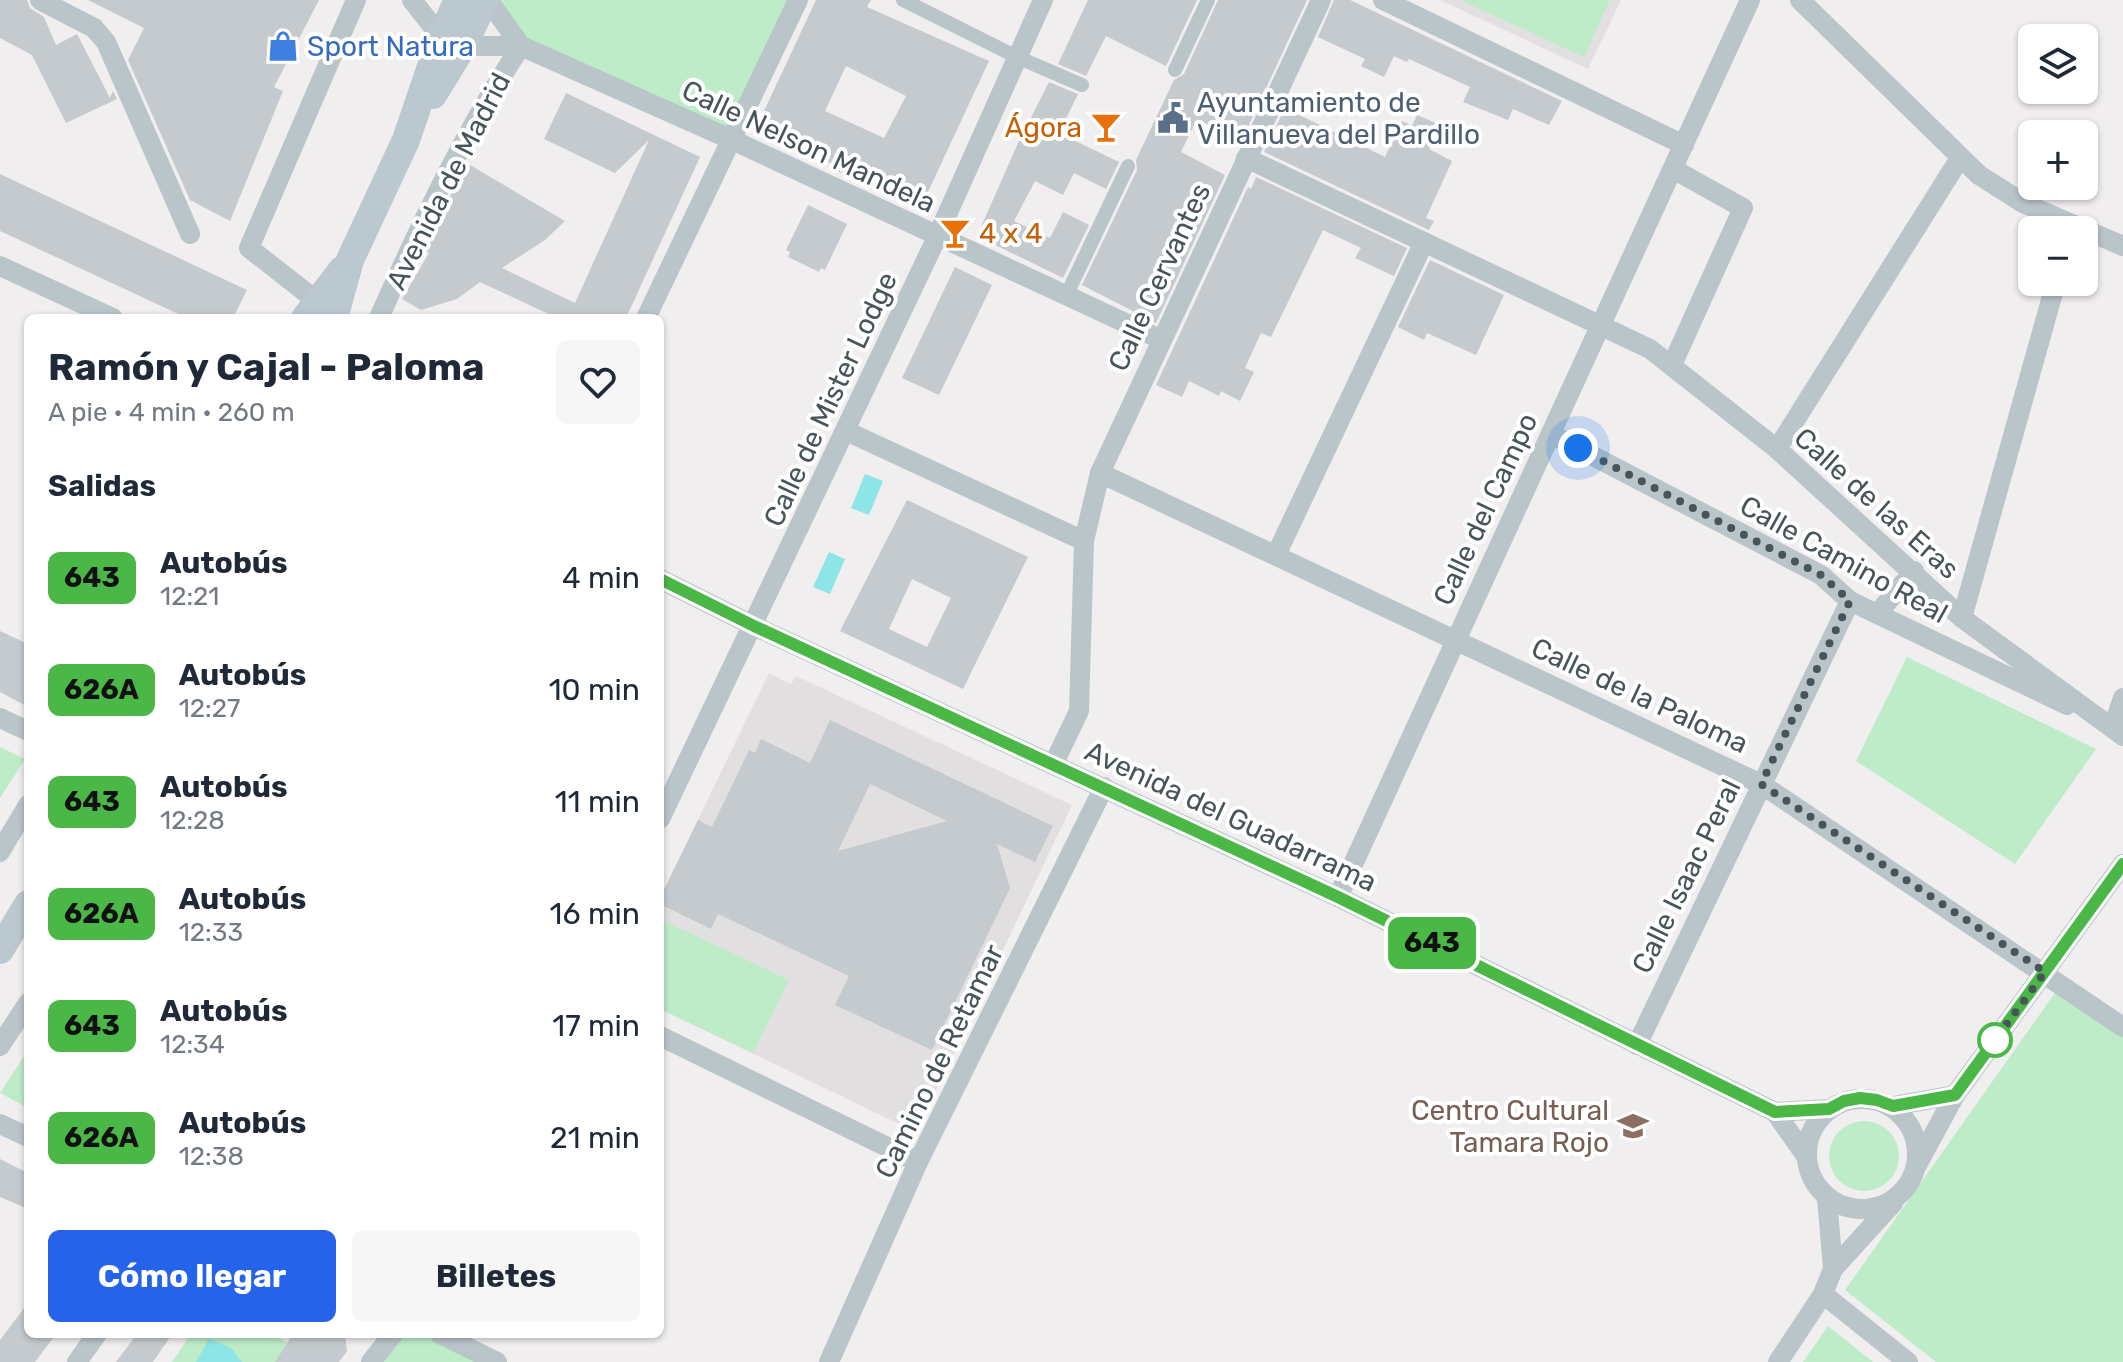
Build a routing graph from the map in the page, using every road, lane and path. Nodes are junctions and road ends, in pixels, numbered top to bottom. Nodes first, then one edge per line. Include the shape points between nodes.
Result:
1 (40, 0) edge
2 (356, 0) edge
3 (412, 0) edge
4 (458, 0) edge
5 (487, 0) edge
6 (798, 0) edge
7 (903, 0) edge
8 (1043, 0) edge
9 (1208, 0) edge
10 (1321, 0) edge
11 (1383, 0) edge
12 (1750, 0) edge
13 (1800, 0) edge
14 (452, 42) junction
15 (521, 46) junction
16 (1017, 57) junction
17 (1175, 70) dead end
18 (1082, 85) dead end
19 (730, 139) junction
20 (1684, 145) junction
21 (1246, 158) junction
22 (1960, 158) junction
23 (1128, 166) dead end
24 (1673, 169) junction
25 (2049, 216) edge
26 (190, 234) dead end
27 (937, 237) junction
28 (2098, 237) edge
29 (1424, 242) junction
30 (2123, 246) edge
31 (0, 266) edge
32 (1066, 296) junction
33 (2052, 296) edge
34 (319, 313) edge
35 (104, 314) edge
36 (381, 314) edge
37 (648, 314) edge
38 (1601, 325) junction
39 (1160, 339) junction
40 (1672, 365) junction
41 (846, 431) junction
42 (1551, 434) junction
43 (1777, 449) junction
44 (1100, 473) junction
45 (1084, 541) junction
46 (1276, 555) junction
47 (1914, 571) junction
48 (664, 581) edge
49 (1850, 601) junction
50 (1877, 614) junction
51 (1962, 618) junction
52 (754, 626) junction
53 (1457, 639) junction
54 (2123, 698) edge
55 (0, 718) edge
56 (24, 729) edge
57 (2120, 731) edge
58 (1054, 763) junction
59 (1761, 784) junction
60 (1104, 787) junction
61 (664, 811) edge
62 (24, 812) edge
63 (0, 852) edge
64 (2123, 864) edge
65 (1338, 897) junction
66 (24, 911) edge
67 (0, 950) edge
68 (2045, 972) junction
69 (24, 1009) edge
70 (2123, 1027) edge
71 (664, 1038) edge
72 (1637, 1045) junction
73 (0, 1046) edge
74 (1955, 1095) junction
75 (1893, 1106) junction
76 (1829, 1109) junction
77 (1775, 1112) junction
78 (0, 1124) edge
79 (24, 1135) edge
80 (1806, 1156) junction
81 (918, 1162) junction
82 (1917, 1165) junction
83 (1898, 1197) junction
84 (1827, 1198) junction
85 (1833, 1269) junction
86 (1823, 1294) junction
87 (94, 1338) edge
88 (390, 1338) edge
89 (448, 1338) edge
90 (77, 1362) edge
91 (371, 1362) edge
92 (497, 1362) edge
93 (829, 1362) edge
94 (1778, 1362) edge
95 (1908, 1362) edge

1 - 26 street via 94,28 106,42
2 - 34 street, Avenida de Madrid via 249,248
3 - 14 street
4 - 14 main road, Avenida de Madrid
5 - 14 main road, Avenida de Madrid
5 - 15 street
6 - 19 street
7 - 16 street
8 - 16 street, Calle de Mister Lodge
9 - 17 street
10 - 21 street, Calle Cervantes
11 - 20 street
12 - 20 street, Calle del Campo
13 - 22 street
14 - 15 street
14 - 34 main road, Avenida de Madrid via 350,260
15 - 19 street, Calle Nelson Mandela
15 - 36 street, Avenida de Madrid via 413,240
16 - 18 street
16 - 27 street, Calle de Mister Lodge
19 - 27 street, Calle Nelson Mandela
19 - 37 street
20 - 24 street, Calle del Campo
21 - 29 street, Calle de las Eras
21 - 39 street, Calle Cervantes
22 - 25 street via 1999,190
22 - 43 street
23 - 32 street
24 - 38 street, Calle del Campo
24 - 40 street via 1743,208
27 - 32 street, Calle Nelson Mandela
27 - 41 street, Calle de Mister Lodge
28 - 30 street
29 - 38 street, Calle de las Eras
29 - 46 street
31 - 35 street
32 - 39 street, Calle Nelson Mandela
33 - 51 street
38 - 40 street, Calle de las Eras
38 - 42 street, Calle del Campo
39 - 44 street, Calle Cervantes
40 - 43 street, Calle de las Eras
41 - 45 street
41 - 52 street, Calle de Mister Lodge
42 - 49 street, Calle Camino Real via 1821,575
42 - 53 street, Calle del Campo
43 - 47 street, Calle de las Eras
44 - 45 street, Calle Cervantes
44 - 46 street, Calle de la Paloma
45 - 58 street, Calle Cervantes via 1079,711
46 - 53 street, Calle de la Paloma
47 - 50 street
47 - 51 street, Calle de las Eras
48 - 52 street, Avenida del Guadarrama
49 - 50 street, Calle Camino Real
49 - 59 street, Calle Isaac Peral
50 - 57 street, Calle Camino Real
51 - 57 street, Calle de las Eras
52 - 58 street, Avenida del Guadarrama
52 - 61 street, Calle de Mister Lodge
53 - 59 street, Calle de la Paloma
53 - 65 street, Calle del Campo
54 - 57 street
55 - 56 street
58 - 60 street, Avenida del Guadarrama
59 - 68 street, Calle de la Paloma
59 - 72 street, Calle Isaac Peral
60 - 65 street, Avenida del Guadarrama
60 - 81 street, Camino de Retamar
62 - 63 street
64 - 68 street
65 - 72 street, Avenida del Guadarrama
66 - 67 main road
68 - 70 street, Calle de la Paloma
68 - 74 street
69 - 73 street
71 - 81 street
72 - 77 street, Avenida del Guadarrama
74 - 75 street
74 - 82 street
75 - 76 street via 1860,1098
75 - 82 street via 1914,1132
76 - 77 street, Avenida del Guadarrama
76 - 80 street via 1812,1130
77 - 80 street, Avenida del Guadarrama
78 - 79 street
80 - 84 street
81 - 93 street, Camino de Retamar
82 - 83 street
83 - 84 street via 1863,1209
83 - 85 street
84 - 85 street
85 - 86 street
86 - 94 street
86 - 95 street
87 - 90 street
88 - 91 street
89 - 92 street

